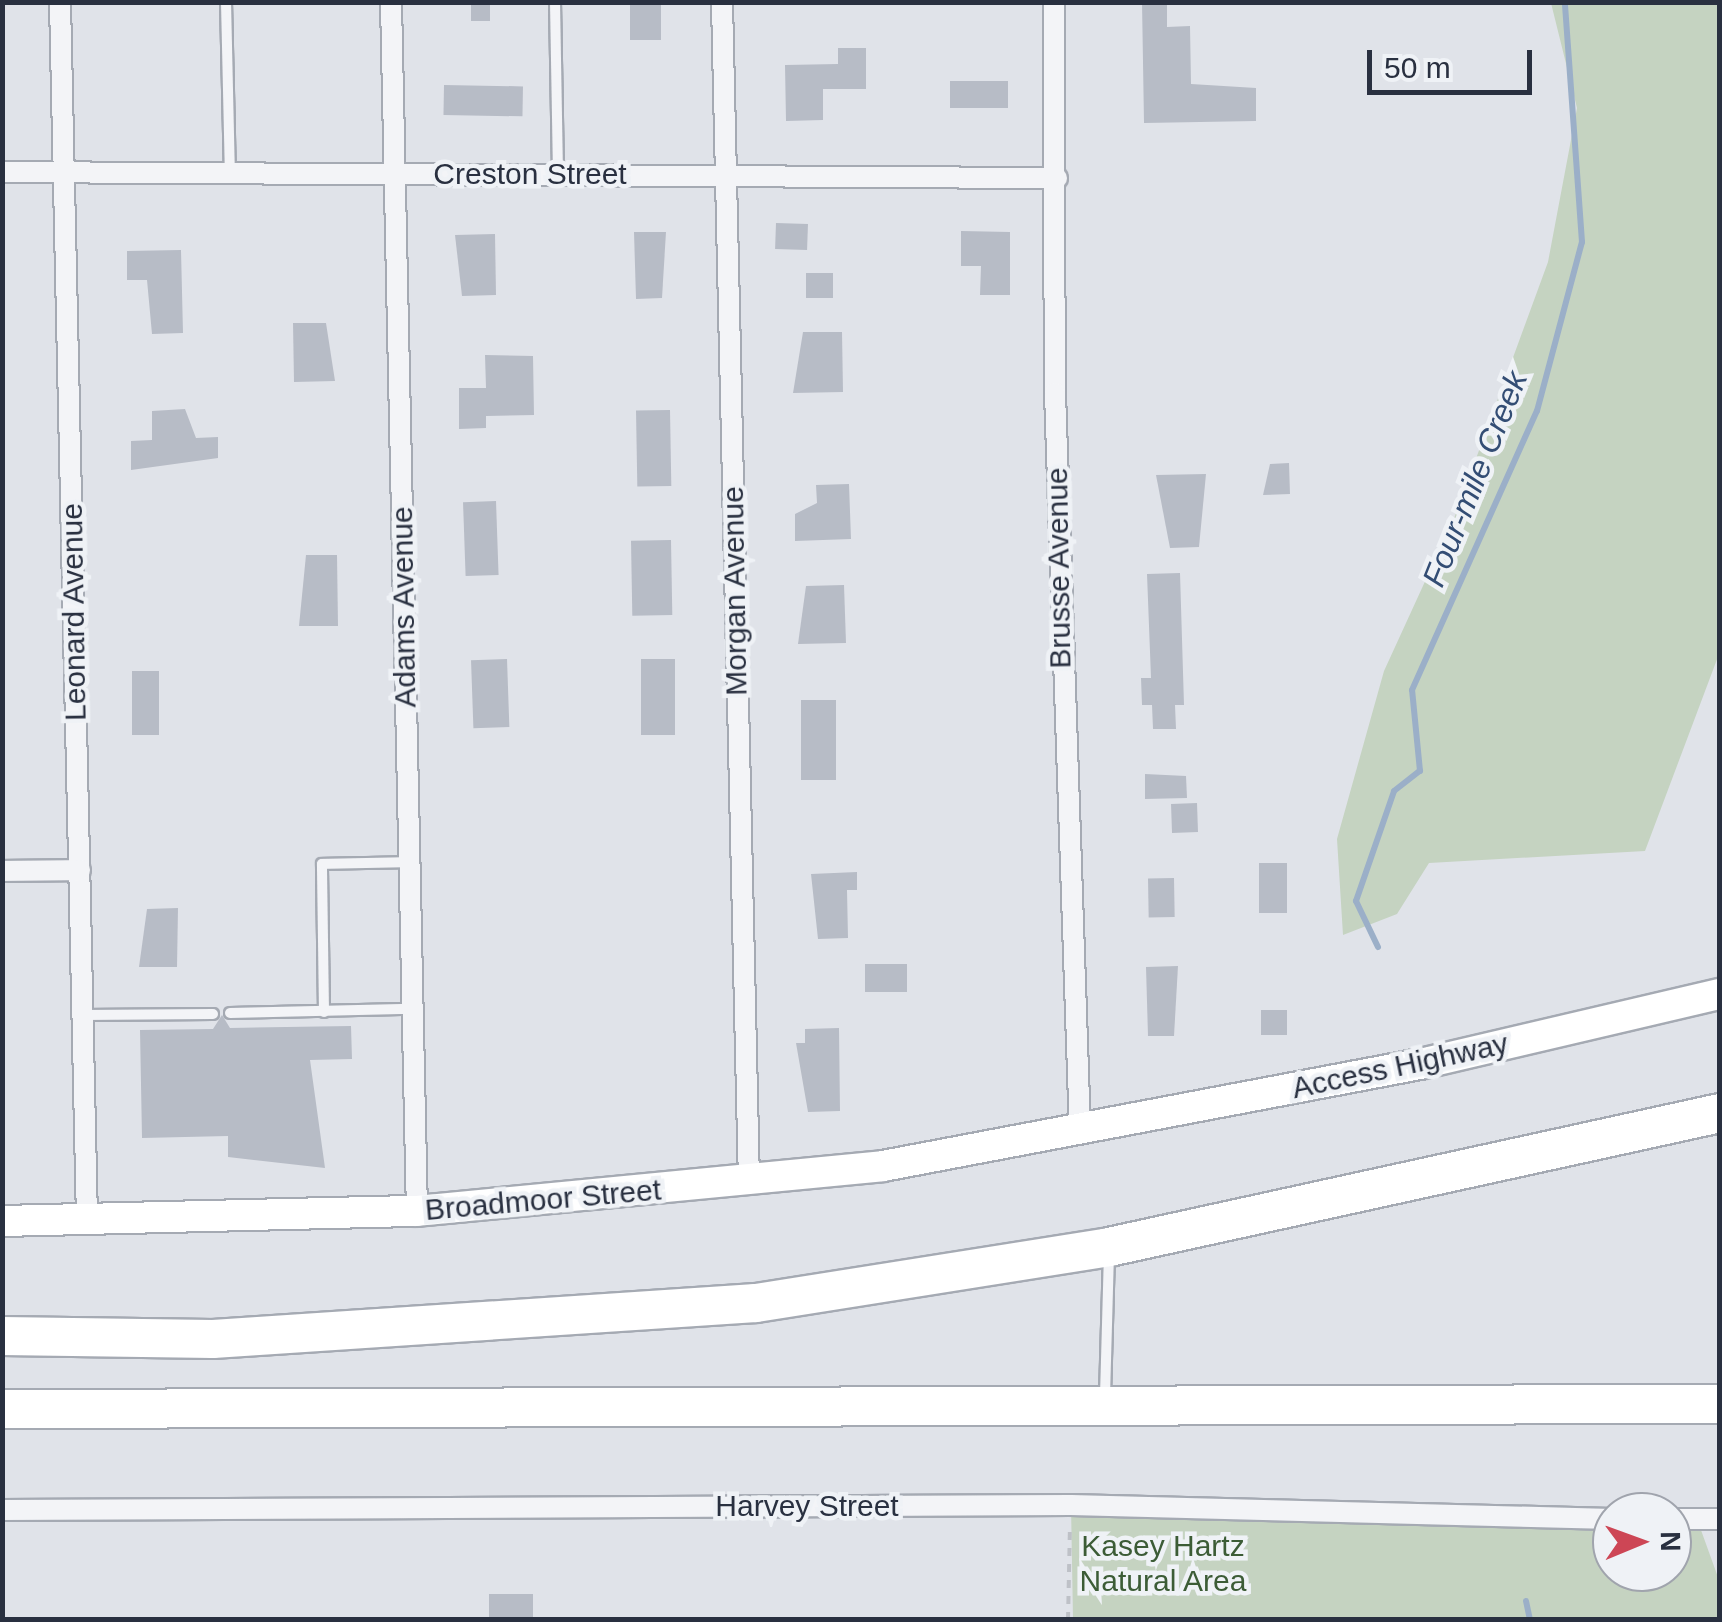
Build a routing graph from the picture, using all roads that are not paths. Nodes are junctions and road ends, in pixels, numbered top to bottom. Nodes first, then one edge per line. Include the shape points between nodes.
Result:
1 (60, 2) edge
2 (226, 2) edge
3 (391, 2) edge
4 (555, 2) edge
5 (722, 2) edge
6 (1054, 2) edge
7 (2, 172) edge
8 (64, 172) junction
9 (230, 174) junction
10 (395, 174) junction
11 (558, 175) junction
12 (726, 175) junction
13 (1057, 178) junction
14 (410, 862) junction
15 (80, 870) junction
16 (2, 871) edge
17 (1720, 994) edge
18 (413, 1009) junction
19 (324, 1012) junction
20 (230, 1013) dead end
21 (213, 1014) dead end
22 (83, 1015) junction
23 (1720, 1113) edge
24 (1080, 1132) junction
25 (749, 1180) junction
26 (417, 1212) junction
27 (87, 1221) junction
28 (2, 1222) edge
29 (1109, 1248) junction
30 (2, 1336) edge
31 (1720, 1404) edge
32 (1104, 1406) junction
33 (2, 1409) edge
34 (2, 1510) edge
35 (1592, 1518) edge
36 (1692, 1519) edge
37 (1720, 1519) edge

1 - 8 street, Leonard Avenue
2 - 9 lane
3 - 10 street, Adams Avenue
4 - 11 lane
5 - 12 street, Morgan Avenue
6 - 13 street, Brusse Avenue
7 - 8 street, Creston Street
8 - 9 street, Creston Street
8 - 15 street, Leonard Avenue
9 - 10 street, Creston Street
10 - 11 street, Creston Street
10 - 14 street, Adams Avenue
11 - 12 street, Creston Street
12 - 13 street, Creston Street
12 - 25 street, Morgan Avenue
13 - 24 street, Brusse Avenue via 1054,393
14 - 18 street, Adams Avenue
14 - 19 lane via 322,864
15 - 16 street
15 - 22 street, Leonard Avenue
17 - 24 street, Access Highway
18 - 19 lane
18 - 26 street, Adams Avenue
19 - 20 lane
21 - 22 lane
22 - 27 street, Leonard Avenue
23 - 29 highway
24 - 25 street, Broadmoor Street
25 - 26 street, Broadmoor Street
26 - 27 street, Broadmoor Street
27 - 28 street, Broadmoor Street
29 - 30 highway via 756,1303 500,1326 213,1340
29 - 32 lane
31 - 32 highway
32 - 33 highway
34 - 35 street, Harvey Street via 1071,1505
36 - 37 street

